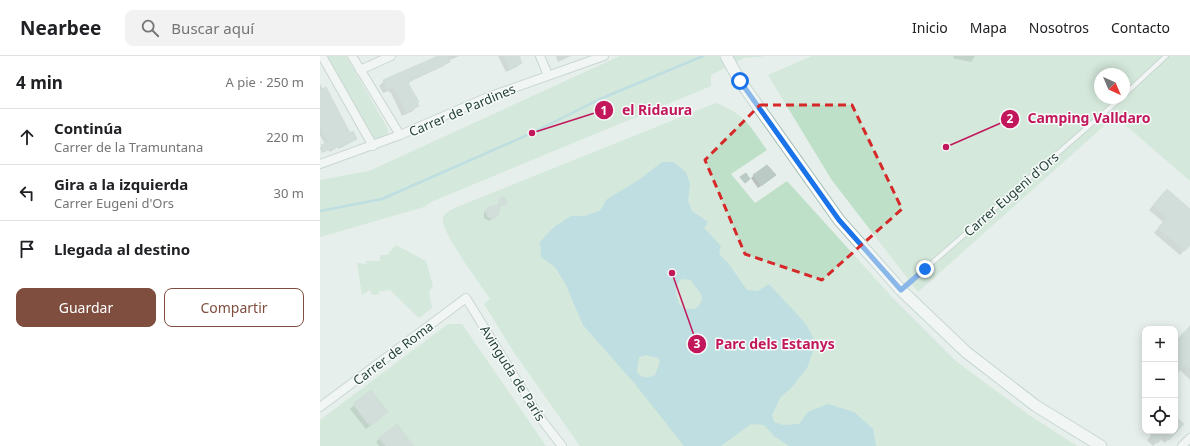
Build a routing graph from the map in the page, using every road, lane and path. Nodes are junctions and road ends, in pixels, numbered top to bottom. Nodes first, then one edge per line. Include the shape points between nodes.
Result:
1 (322, 56) edge
2 (352, 56) edge
3 (391, 56) edge
4 (540, 56) edge
5 (604, 56) edge
6 (726, 56) edge
7 (1166, 56) edge
8 (360, 70) junction
9 (548, 75) junction
10 (1130, 89) edge
11 (1114, 104) edge
12 (400, 136) junction
13 (373, 146) junction
14 (320, 164) edge
15 (901, 290) junction
16 (466, 298) joint
17 (320, 407) edge
18 (1190, 438) edge
19 (562, 446) edge
20 (1101, 446) edge
21 (1182, 446) edge

1 - 13 street
2 - 8 street
3 - 8 street
4 - 9 street
5 - 9 street, Carrer de Pardines
6 - 15 main road via 740,81 839,220
7 - 10 lane
8 - 12 street
9 - 12 street, Carrer de Pardines via 488,97
11 - 15 lane, Carrer Eugeni d'Ors
12 - 13 street, Carrer de Pardines
13 - 14 street, Carrer de Pardines
15 - 20 main road via 966,352 1036,406
16 - 17 street, Carrer de Roma
16 - 19 street, Avinguda de París via 538,415
18 - 21 street

